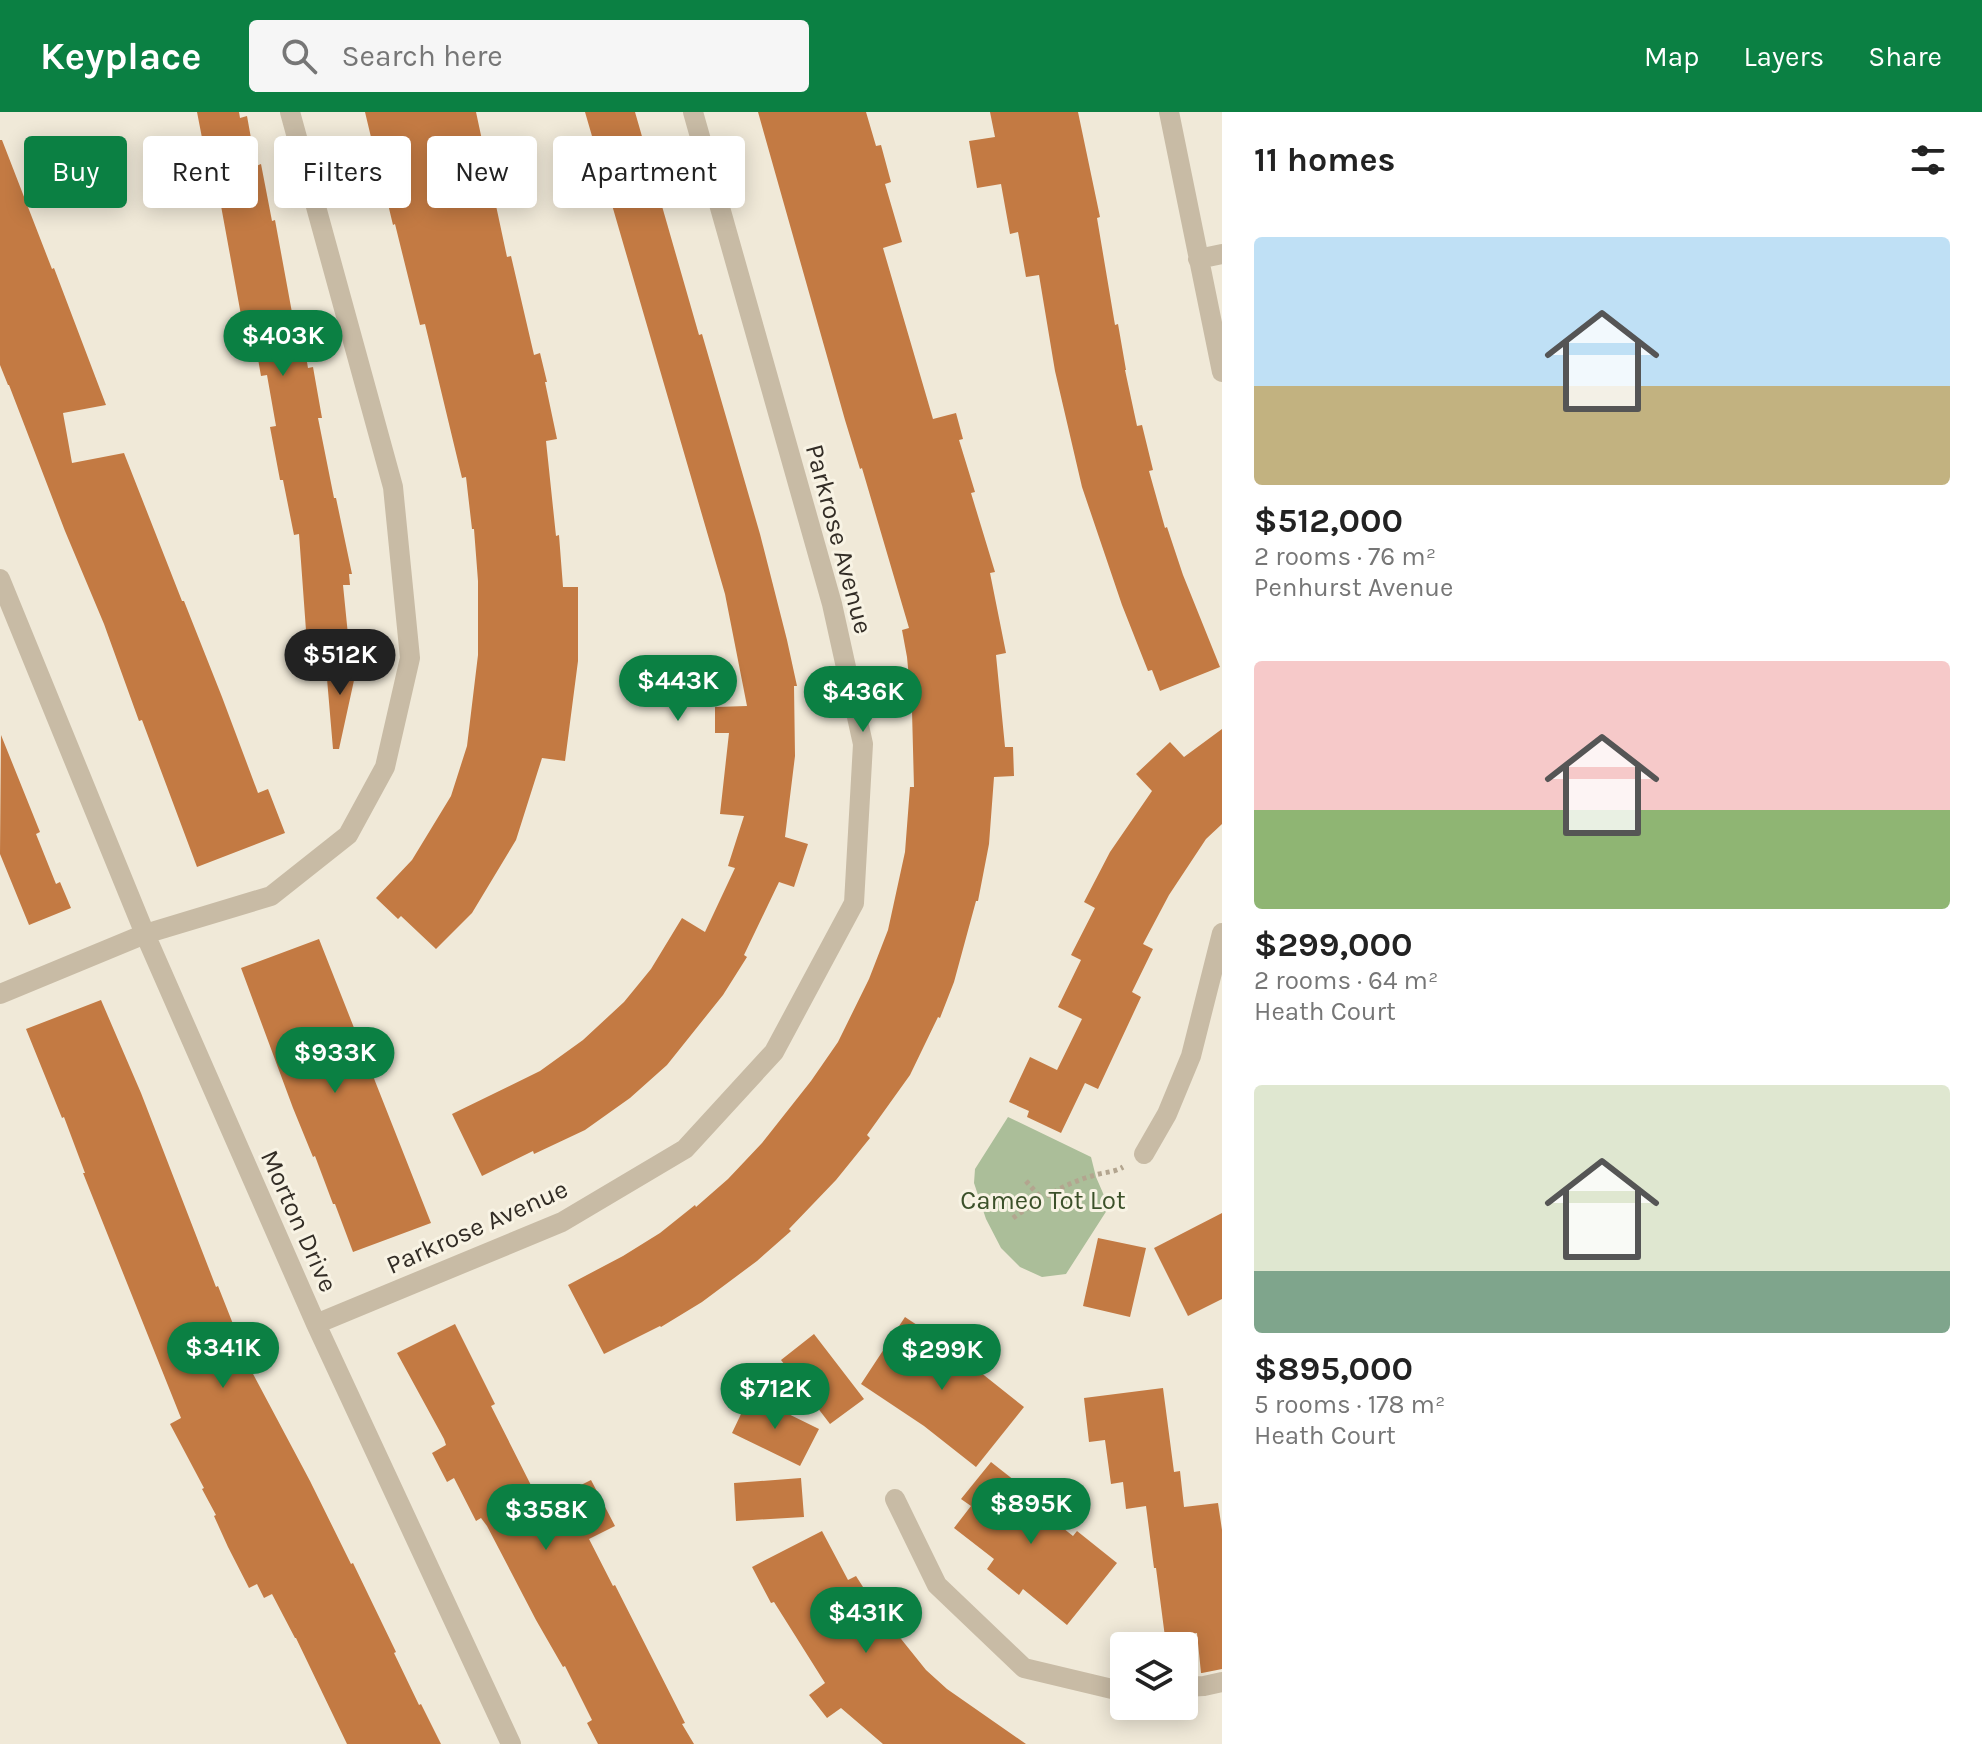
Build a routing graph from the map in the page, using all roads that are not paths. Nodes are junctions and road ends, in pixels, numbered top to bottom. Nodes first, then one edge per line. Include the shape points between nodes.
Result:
1 (290, 112) edge
2 (693, 112) edge
3 (1169, 112) edge
4 (1222, 254) edge
5 (1198, 259) junction
6 (1222, 372) edge
7 (0, 579) edge
8 (1222, 933) edge
9 (145, 934) junction
10 (0, 994) edge
11 (1144, 1154) road end
12 (316, 1324) junction
13 (895, 1499) dead end
14 (1222, 1682) edge
15 (1198, 1686) edge
16 (1110, 1689) edge
17 (511, 1744) edge

1 - 9 street via 393,487 410,658 385,767 348,835 271,896
2 - 12 street, Parkrose Avenue via 832,604 863,744 854,903 774,1052 685,1149 562,1222
3 - 5 street
4 - 5 street
5 - 6 street
7 - 9 street, Morton Drive
8 - 11 street via 1191,1056
9 - 10 street
9 - 12 street, Morton Drive
12 - 17 street, Morton Drive
13 - 16 street via 937,1585 1024,1668
14 - 15 street

